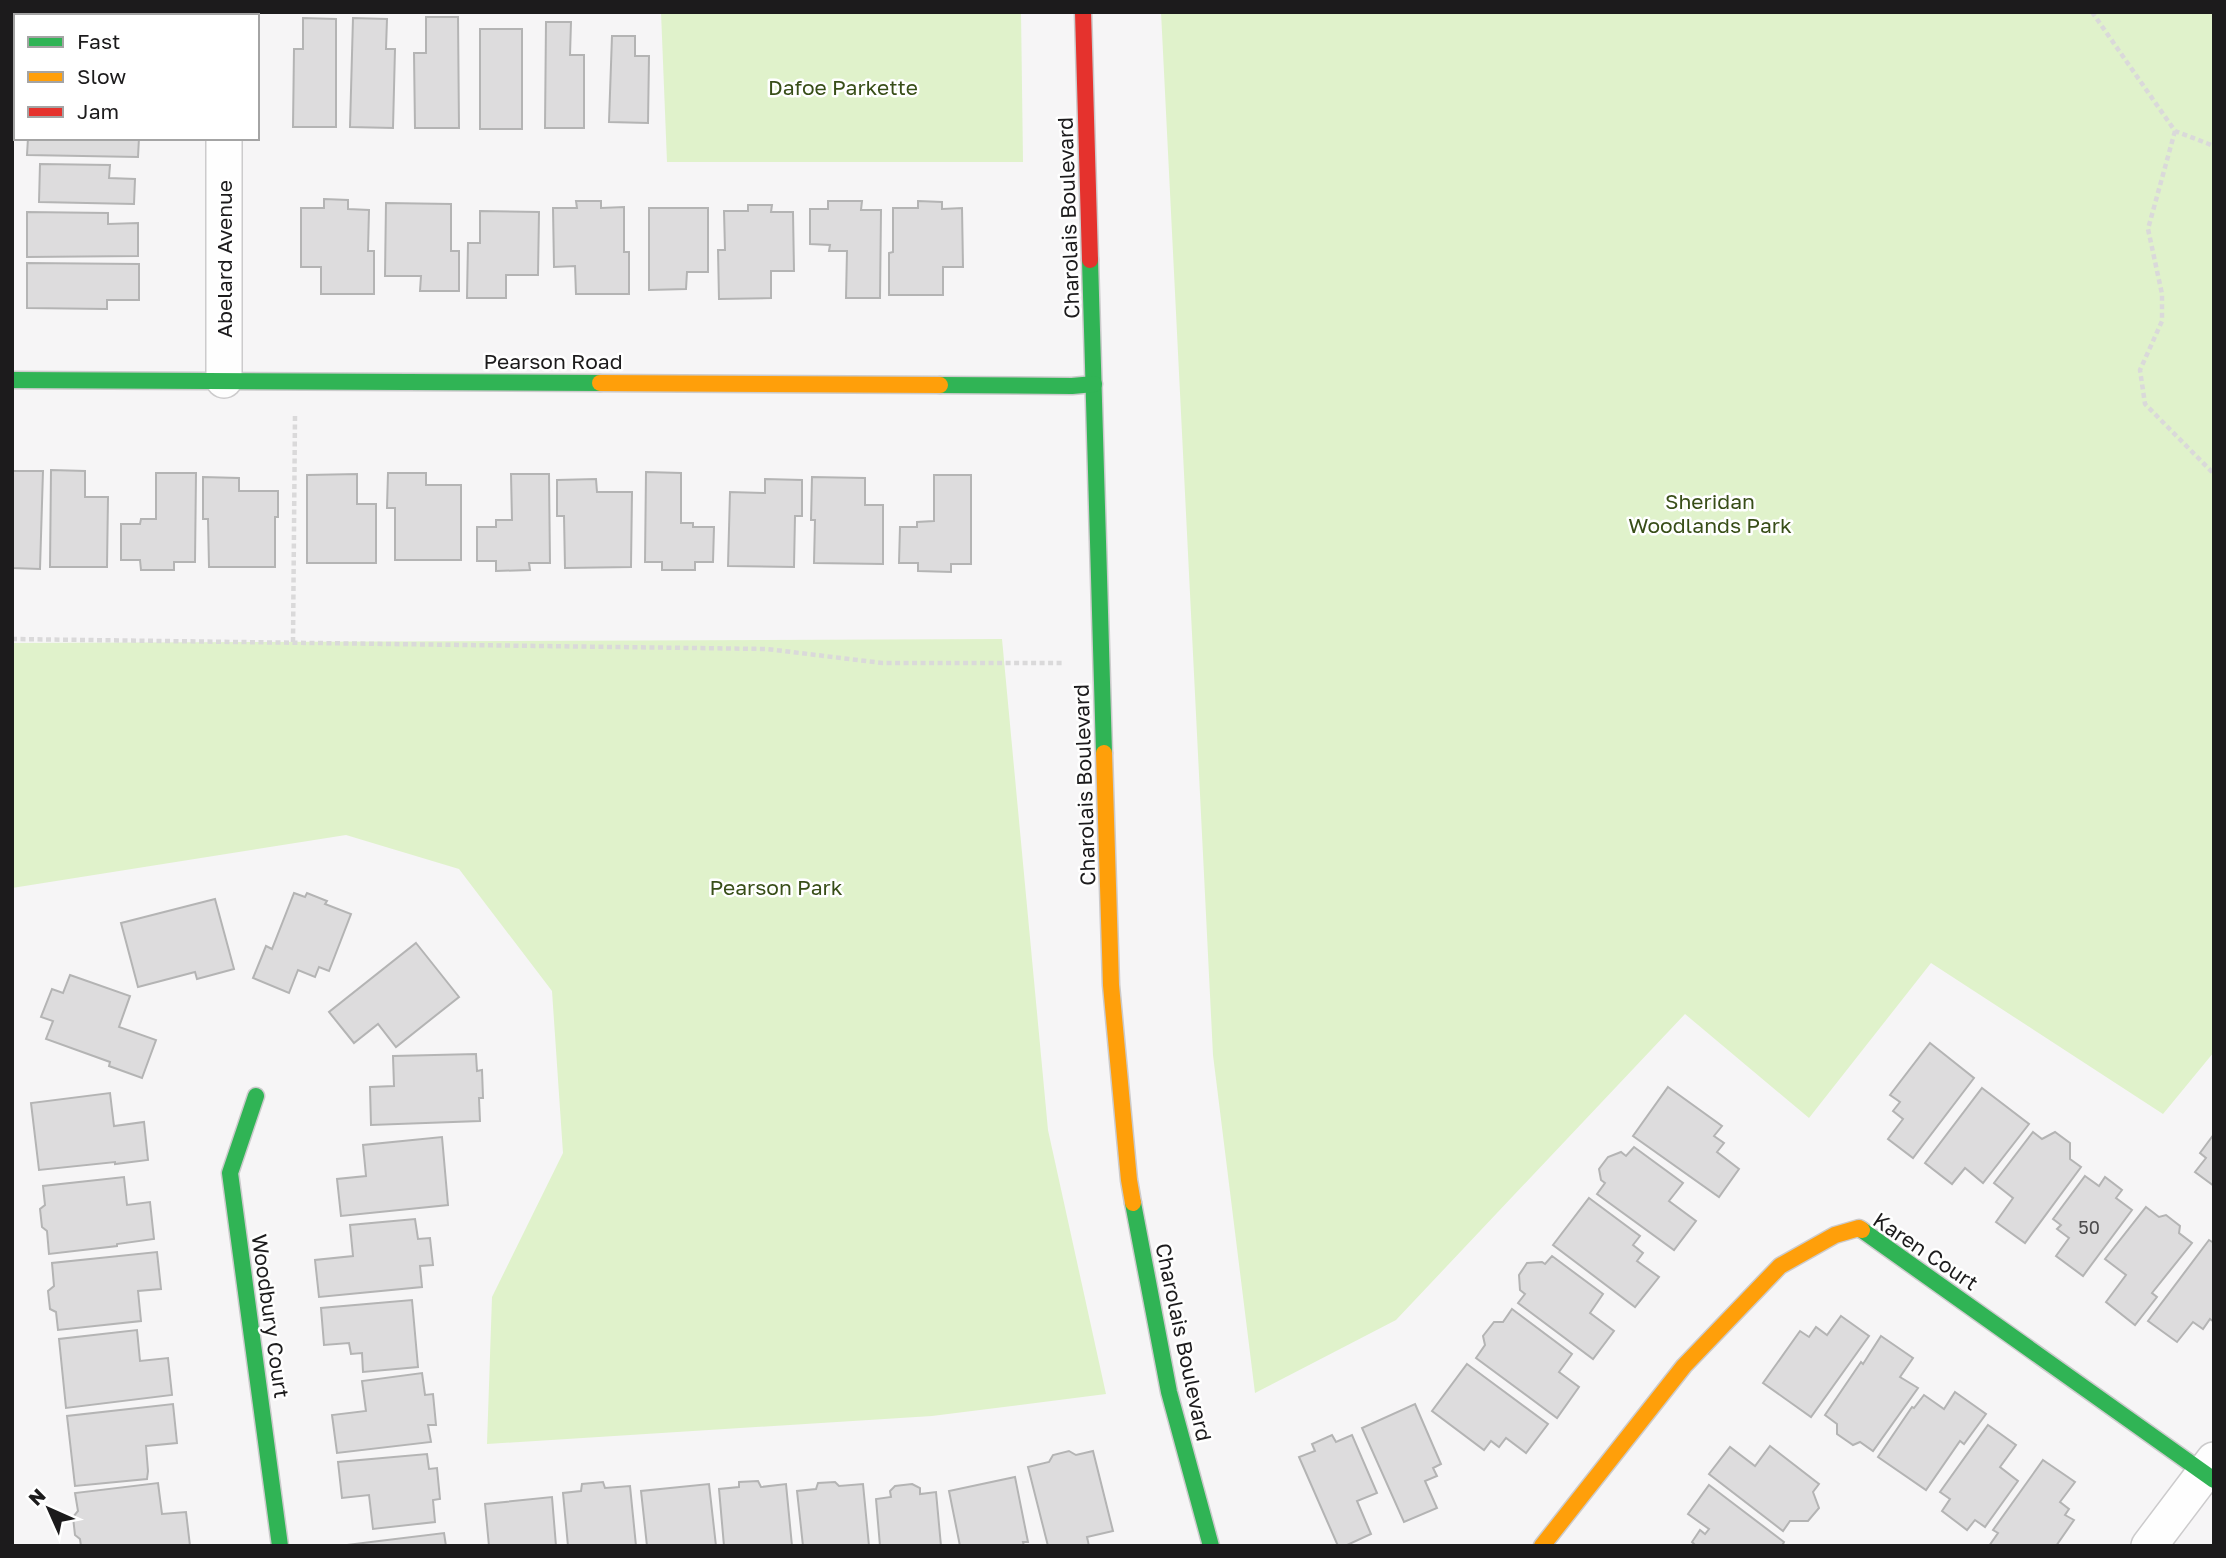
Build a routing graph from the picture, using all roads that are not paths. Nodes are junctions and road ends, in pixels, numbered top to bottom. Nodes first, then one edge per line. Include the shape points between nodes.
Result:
1 (1083, 12) edge
2 (223, 140) edge
3 (12, 380) edge
4 (224, 380) junction
5 (1094, 384) junction
6 (256, 1096) dead end
7 (2211, 1471) edge
8 (280, 1546) edge
9 (1211, 1546) edge
10 (1542, 1546) edge
11 (2149, 1546) edge

1 - 5 street, Charolais Boulevard
2 - 4 street, Abelard Avenue
3 - 4 street, Pearson Road
4 - 5 street, Pearson Road
5 - 9 street, Charolais Boulevard via 1111,985 1129,1180 1169,1392
6 - 8 street, Woodbury Court via 230,1173
7 - 10 street, Karen Court via 1859,1228 1835,1235 1780,1266 1684,1366
7 - 11 street

